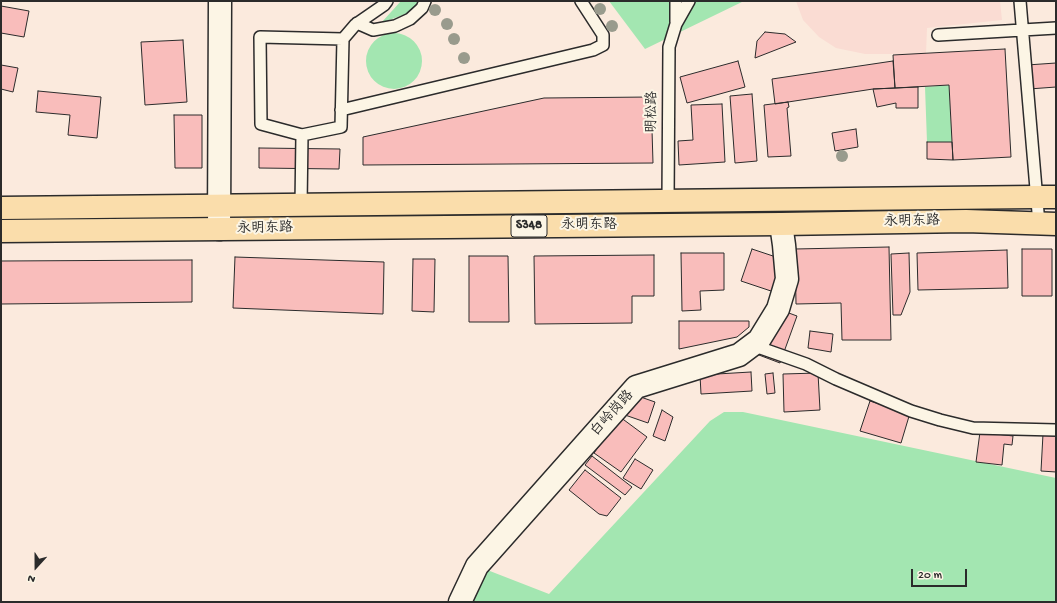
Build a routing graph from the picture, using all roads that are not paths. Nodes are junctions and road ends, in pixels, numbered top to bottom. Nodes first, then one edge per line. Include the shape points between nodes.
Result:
1 (220, 1) edge
2 (387, 1) edge
3 (425, 1) edge
4 (581, 1) edge
5 (676, 1) edge
6 (688, 1) edge
7 (698, 1) edge
8 (1020, 1) edge
9 (678, 21) junction
10 (357, 23) junction
11 (1056, 28) edge
12 (1023, 30) junction
13 (938, 35) dead end
14 (343, 39) junction
15 (341, 110) junction
16 (302, 135) junction
17 (1047, 197) edge
18 (668, 201) junction
19 (300, 205) junction
20 (219, 206) junction
21 (1, 208) edge
22 (781, 224) junction
23 (1048, 224) edge
24 (219, 229) junction
25 (1, 231) edge
26 (752, 345) junction
27 (1056, 430) edge
28 (460, 602) edge

1 - 20 street
2 - 10 lane
3 - 10 lane via 422,8 410,19 395,26 373,30
4 - 15 lane via 603,35 604,44 593,50
5 - 9 lane, 明松路
6 - 9 lane, 明松路
7 - 9 lane
8 - 12 lane
9 - 18 lane, 明松路 via 669,47
10 - 14 lane
11 - 12 lane
12 - 13 lane
12 - 17 lane
14 - 15 lane
14 - 16 lane via 260,37 260,124
15 - 16 lane via 341,127
16 - 19 lane
17 - 18 main road, 永明东路 / S348
17 - 23 lane
18 - 19 main road, 永明东路 / S348
19 - 20 main road, 永明东路 / S348
20 - 21 main road, 永明东路 / S348
20 - 24 street
22 - 23 main road, 永明东路 / S348 via 966,221
22 - 24 main road, 永明东路 / S348
22 - 26 street, 白岭岗路 via 787,279 778,309 759,340
24 - 25 main road, 永明东路 / S348
26 - 27 lane via 806,364 911,411 940,420 973,428
26 - 28 street, 白岭岗路 via 739,355 636,388 477,566

